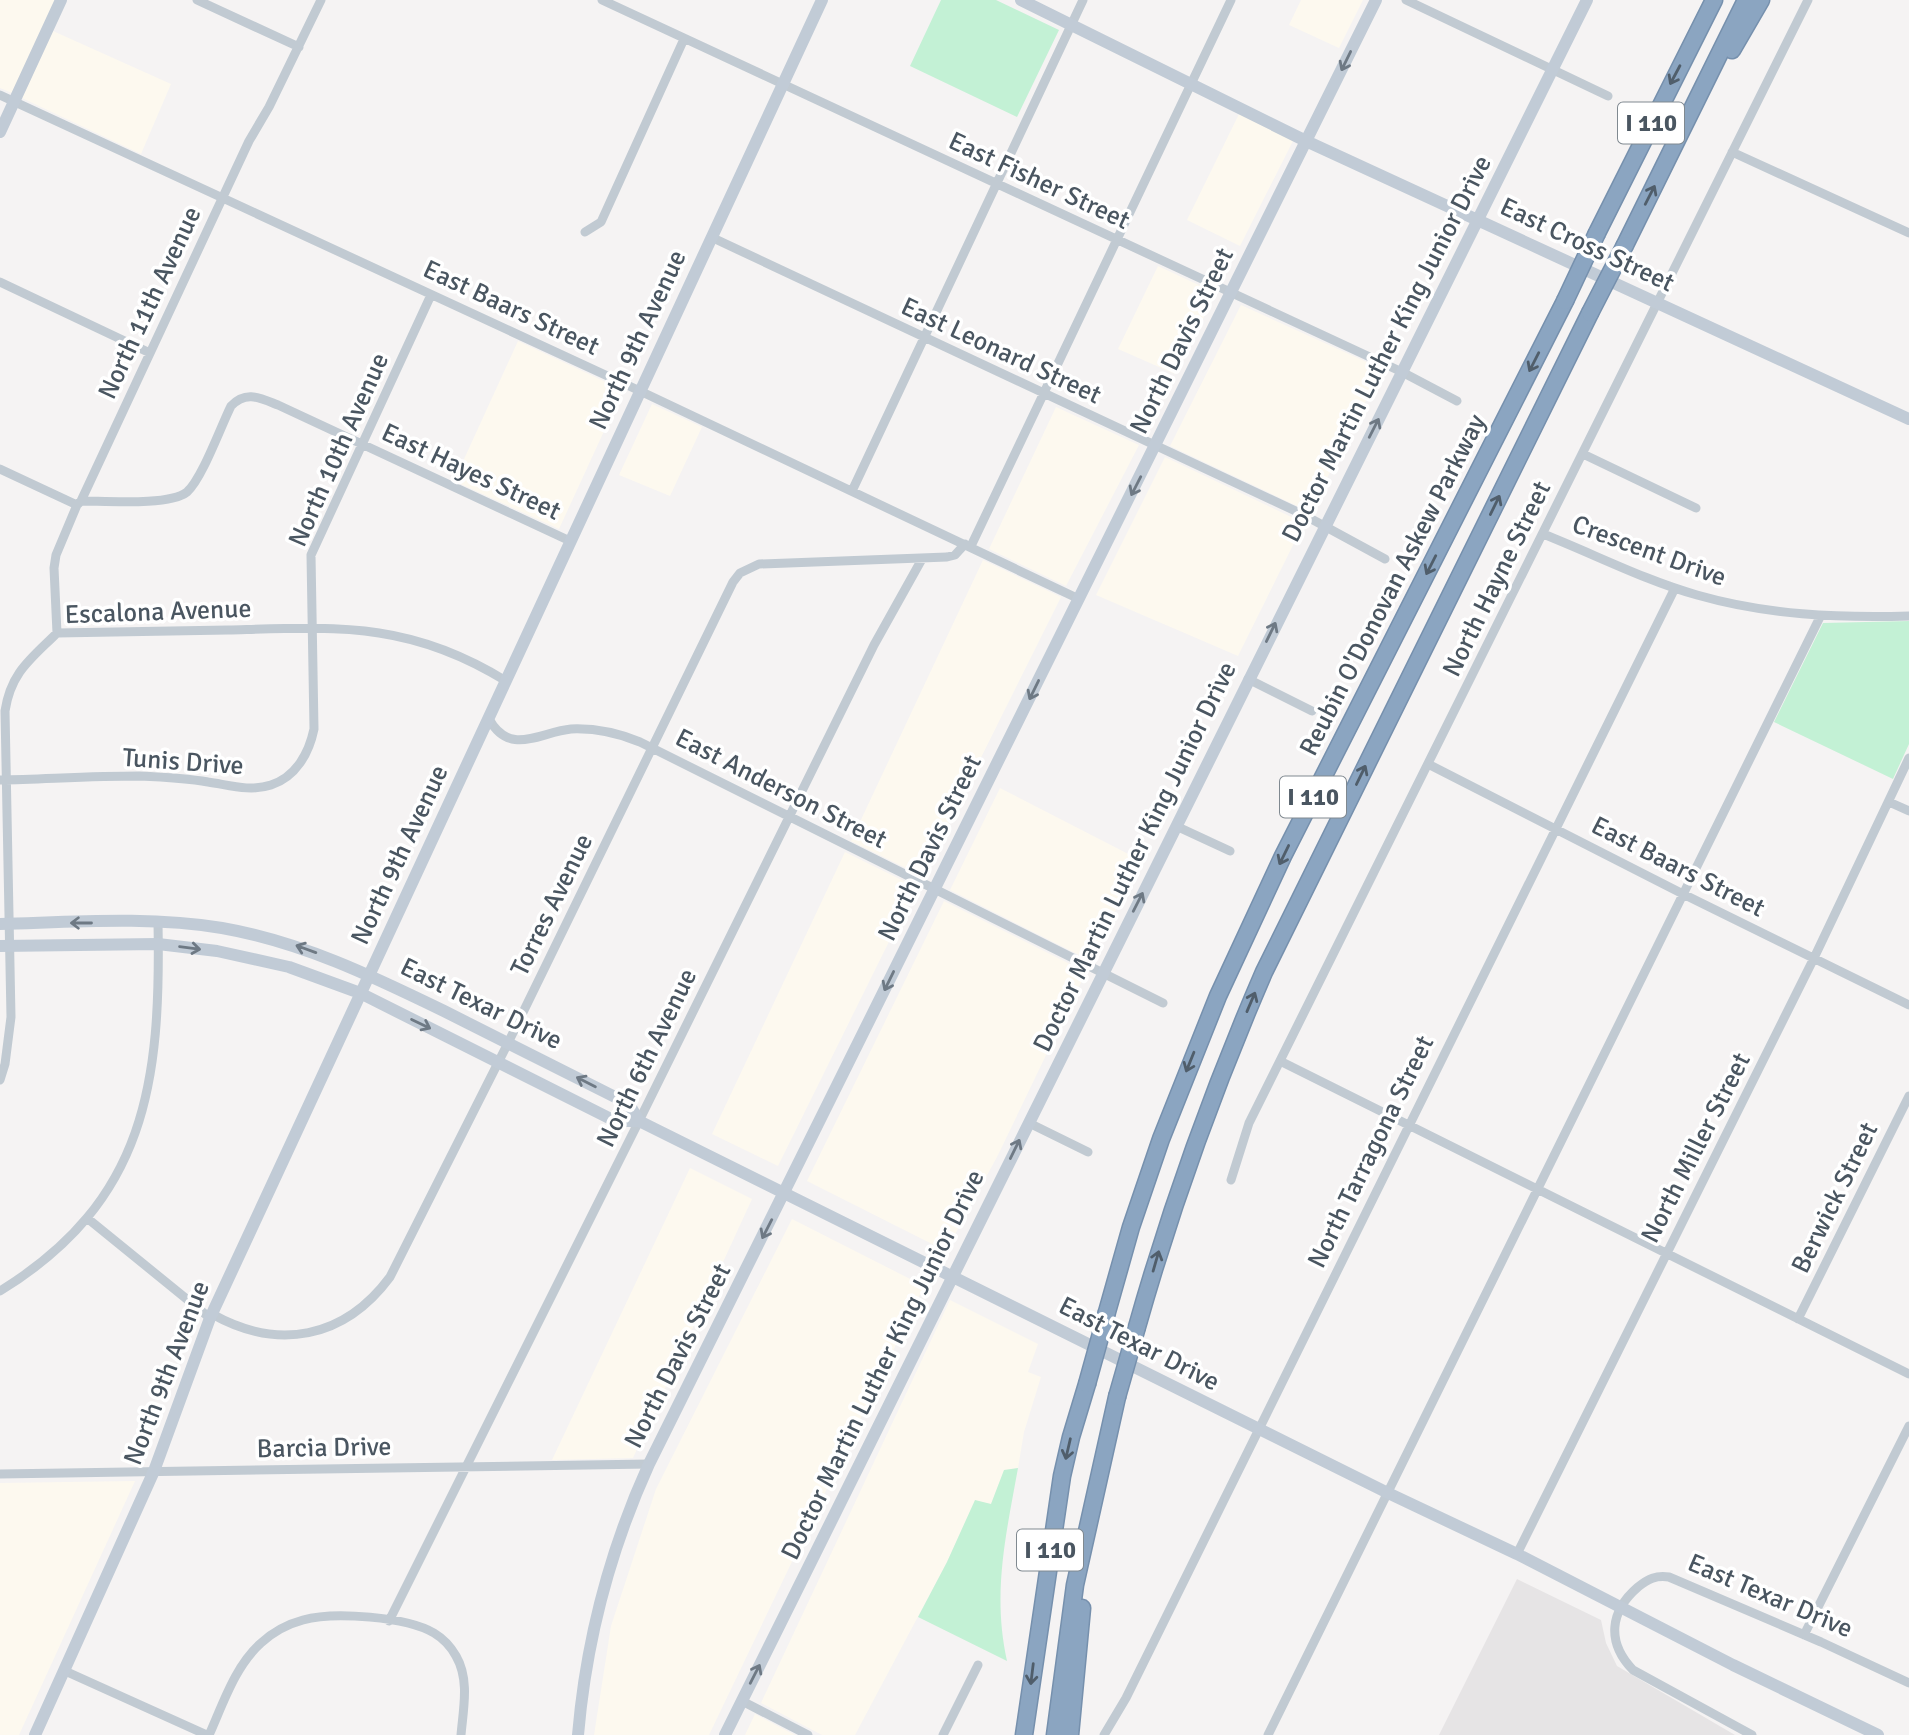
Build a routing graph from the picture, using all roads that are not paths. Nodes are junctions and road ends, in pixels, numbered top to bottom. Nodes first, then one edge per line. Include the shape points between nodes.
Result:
1 (61, 0) edge
2 (198, 0) edge
3 (321, 0) edge
4 (602, 0) edge
5 (822, 0) edge
6 (1021, 0) edge
7 (1083, 0) edge
8 (1231, 0) edge
9 (1376, 0) edge
10 (1406, 0) edge
11 (1587, 0) edge
12 (1745, 0) edge
13 (1762, 0) edge
14 (1808, 0) edge
15 (1710, 5) edge
16 (1072, 24) junction
17 (684, 39) junction
18 (299, 47) junction
19 (1552, 70) junction
20 (783, 84) junction
21 (1190, 84) junction
22 (0, 95) edge
23 (1608, 96) dead end
24 (14, 101) junction
25 (0, 132) edge
26 (1307, 141) junction
27 (1675, 146) junction
28 (1732, 152) junction
29 (996, 184) junction
30 (222, 198) junction
31 (1477, 219) junction
32 (585, 232) dead end
33 (1909, 233) edge
34 (711, 237) junction
35 (1115, 239) junction
36 (0, 282) edge
37 (1231, 293) junction
38 (432, 295) junction
39 (1658, 302) junction
40 (923, 337) junction
41 (150, 353) junction
42 (1402, 372) junction
43 (640, 391) junction
44 (1043, 394) junction
45 (1457, 401) dead end
46 (1909, 419) edge
47 (361, 444) junction
48 (1156, 446) junction
49 (1583, 454) junction
50 (0, 469) edge
51 (852, 491) junction
52 (79, 503) junction
53 (1696, 508) dead end
54 (1324, 527) junction
55 (1543, 534) junction
56 (570, 541) junction
57 (968, 545) junction
58 (922, 559) junction
59 (1385, 559) dead end
60 (1675, 588) junction
61 (1079, 599) junction
62 (1909, 615) edge
63 (1820, 617) junction
64 (312, 627) junction
65 (57, 633) junction
66 (1248, 679) junction
67 (506, 681) junction
68 (1312, 711) dead end
69 (489, 719) junction
70 (653, 748) junction
71 (1909, 758) edge
72 (1428, 764) junction
73 (3, 780) edge
74 (1889, 802) junction
75 (1909, 811) edge
76 (789, 817) junction
77 (1176, 826) junction
78 (1556, 829) junction
79 (1230, 852) dead end
80 (935, 890) junction
81 (1683, 894) junction
82 (158, 922) junction
83 (5, 924) edge
84 (158, 944) junction
85 (4, 946) edge
86 (1814, 958) junction
87 (1102, 973) junction
88 (369, 974) junction
89 (360, 993) junction
90 (1163, 1003) dead end
91 (1909, 1004) edge
92 (508, 1043) junction
93 (1280, 1061) junction
94 (498, 1062) junction
95 (0, 1080) edge
96 (1909, 1096) edge
97 (639, 1121) junction
98 (1029, 1122) junction
99 (1409, 1124) junction
100 (1088, 1152) dead end
101 (1231, 1180) dead end
102 (1537, 1188) junction
103 (785, 1193) junction
104 (87, 1218) junction
105 (1667, 1253) junction
106 (953, 1276) junction
107 (0, 1291) edge
108 (211, 1316) junction
109 (1798, 1319) junction
110 (1909, 1374) edge
111 (1909, 1426) edge
112 (1257, 1429) junction
113 (649, 1464) junction
114 (467, 1467) junction
115 (154, 1471) junction
116 (0, 1474) edge
117 (1388, 1493) junction
118 (1091, 1508) junction
119 (1517, 1554) junction
120 (1619, 1607) junction
121 (389, 1621) junction
122 (1804, 1635) junction
123 (978, 1665) dead end
124 (65, 1671) junction
125 (1909, 1683) edge
126 (742, 1700) junction
127 (1023, 1730) edge
128 (35, 1735) edge
129 (208, 1735) edge
130 (461, 1735) edge
131 (578, 1735) edge
132 (725, 1735) edge
133 (808, 1735) edge
134 (943, 1735) edge
135 (1055, 1735) edge
136 (1070, 1735) edge
137 (1104, 1735) edge
138 (1268, 1735) edge
139 (1752, 1735) edge
140 (1878, 1735) edge

1 - 24 main road
2 - 18 street
3 - 18 street, North 11th Avenue
4 - 17 street, East Fisher Street
5 - 20 main road, North 9th Avenue
6 - 16 main road, East Cross Street
7 - 16 street
8 - 21 street
9 -> 26 main road, North Davis Street
10 - 19 street
11 - 19 main road, Doctor Martin Luther King Junior Drive
12 - 27 highway, Reubin O'Donovan Askew Parkway / I 110
13 - 27 highway
14 - 28 street, North Hayne Street
15 -> 127 highway, Reubin O'Donovan Askew Parkway / I 110, bridge via 1283,856 1161,1139 1071,1437
16 - 21 main road, East Cross Street
16 - 29 street
17 - 20 street, East Fisher Street
17 - 32 street via 601,222
18 - 30 street, North 11th Avenue
19 - 23 street
19 - 31 main road, Doctor Martin Luther King Junior Drive
20 - 29 street, East Fisher Street
20 - 34 main road, North 9th Avenue
21 - 26 main road, East Cross Street
21 - 35 street
22 - 24 street, East Baars Street
24 - 25 main road
24 - 30 street, East Baars Street
26 - 31 main road, East Cross Street
26 - 37 main road, North Davis Street
118 -> 27 highway, Reubin O'Donovan Askew Parkway / I 110, bridge via 1164,1233 1228,1054 1264,972
28 - 33 street
28 - 39 street, North Hayne Street
29 - 35 street, East Fisher Street
29 - 40 street
30 - 38 street, East Baars Street
30 - 41 street, North 11th Avenue
31 - 39 main road, East Cross Street
31 - 42 main road, Doctor Martin Luther King Junior Drive
34 - 40 street, East Leonard Street
34 - 43 main road, North 9th Avenue
35 - 37 street, East Fisher Street
35 - 44 street
36 - 41 street
37 - 42 street, East Fisher Street
37 - 48 main road, North Davis Street
38 - 43 street, East Baars Street
38 - 47 street, North 10th Avenue
39 - 46 main road, East Cross Street
39 - 49 street, North Hayne Street
40 - 44 street, East Leonard Street
40 - 51 street
41 - 52 street, North 11th Avenue
42 - 45 street, East Fisher Street
54 -> 42 main road, Doctor Martin Luther King Junior Drive
43 - 51 street, East Baars Street
43 - 56 main road, North 9th Avenue
44 - 48 street, East Leonard Street
44 - 57 street
47 - 52 street, East Hayes Street via 249,396 234,402 189,491 176,499
47 - 56 street, East Hayes Street
47 - 64 street, North 10th Avenue via 311,555
48 - 54 street, East Leonard Street
48 -> 61 main road, North Davis Street
49 - 53 street
49 - 55 street, North Hayne Street
50 - 52 street
51 - 57 street, East Baars Street
52 - 65 street, North 11th Avenue via 56,555
54 - 59 street, East Leonard Street
66 -> 54 main road, Doctor Martin Luther King Junior Drive
55 - 60 street, Crescent Drive
55 - 72 street, North Hayne Street
56 - 67 main road, North 9th Avenue
57 - 58 street via 955,555
57 - 61 street, East Baars Street
58 - 70 street, Torres Avenue via 760,564 740,573
58 - 76 street, North 6th Avenue
60 - 63 street, Crescent Drive via 1727,603
60 - 78 street, North Tarragona Street
61 -> 80 main road, North Davis Street
62 - 63 street, Crescent Drive
63 - 81 street
64 - 65 street, Escalona Avenue
64 - 67 street, Escalona Avenue via 373,630 427,643
64 - 73 street, Tunis Drive via 312,741 300,764 281,781 247,788 139,776
65 - 73 street, Escalona Avenue via 21,668 11,688 5,711
66 - 68 street
66 - 77 main road, Doctor Martin Luther King Junior Drive
67 - 69 main road, North 9th Avenue
69 - 70 street, East Anderson Street via 499,732 516,740 587,729 628,737
69 - 88 main road, North 9th Avenue
70 - 76 street, East Anderson Street
70 - 92 street, Torres Avenue
71 - 74 street, North Miller Street
72 - 78 street, East Baars Street
72 - 93 street, North Hayne Street
73 - 83 street, Escalona Avenue
74 - 75 street
74 - 86 street, North Miller Street
76 - 80 street, East Anderson Street
76 - 97 street, North 6th Avenue
77 - 79 street
87 -> 77 main road, Doctor Martin Luther King Junior Drive
78 - 81 street, East Baars Street
78 - 99 street, North Tarragona Street
80 - 87 street, East Anderson Street
80 -> 103 main road, North Davis Street
81 - 86 street, East Baars Street
81 - 102 street
82 -> 83 main road, East Texar Drive
82 - 84 street
88 -> 82 main road, East Texar Drive via 268,938
83 - 85 street, Escalona Avenue
84 - 85 main road, East Texar Drive
84 -> 89 main road, East Texar Drive via 247,957
84 - 104 street via 156,1034 146,1101 123,1162
85 - 95 street, Escalona Avenue via 11,1017
86 - 91 street, East Baars Street
86 - 105 street, North Miller Street
87 - 90 street, East Anderson Street
87 - 98 main road, Doctor Martin Luther King Junior Drive
88 - 89 main road, North 9th Avenue
88 - 92 main road, East Texar Drive
89 -> 94 main road, East Texar Drive
89 - 108 main road, North 9th Avenue
92 - 94 street, Torres Avenue
97 -> 92 main road, East Texar Drive via 629,1104
93 - 99 street
93 - 101 street, North Hayne Street via 1249,1123
94 - 97 main road, East Texar Drive via 615,1121
94 - 108 street, Torres Avenue via 390,1277 365,1306 305,1334 248,1330
96 - 109 street, Berwick Street
97 - 103 main road, East Texar Drive
97 - 114 street, North 6th Avenue
98 - 100 street
106 -> 98 main road, Doctor Martin Luther King Junior Drive
99 - 102 street
99 - 112 street, North Tarragona Street
102 - 105 street
102 - 117 street
103 - 106 main road, East Texar Drive
103 -> 113 main road, North Davis Street
104 - 107 street via 49,1256
104 - 108 street, Torres Avenue
105 - 109 street
105 - 119 street, North Miller Street
106 - 112 main road, East Texar Drive
126 -> 106 main road, Doctor Martin Luther King Junior Drive
108 - 115 main road, North 9th Avenue
109 - 110 street
111 - 122 street
112 - 117 main road, East Texar Drive
112 - 137 street, North Tarragona Street
113 - 114 street, Barcia Drive
113 - 131 main road, North Davis Street via 601,1597
114 - 115 street, Barcia Drive
114 - 121 street, North 6th Avenue
115 - 116 street, Barcia Drive
115 - 124 main road, North 9th Avenue
117 - 119 main road, East Texar Drive
117 - 138 street
118 - 135 highway, Reubin O'Donovan Askew Parkway / I 110 via 1075,1585
118 - 136 highway
119 - 120 main road, East Texar Drive
120 - 122 street, East Texar Drive via 1645,1581 1669,1577
120 - 139 street via 1615,1638 1633,1670
120 - 140 main road, East Texar Drive
121 - 129 street via 320,1616 275,1632 240,1668
121 - 130 street via 433,1633 458,1658 464,1682
122 - 125 street, East Texar Drive
123 - 134 street
124 - 128 main road, North 9th Avenue
124 - 129 street
126 - 132 main road, Doctor Martin Luther King Junior Drive
126 - 133 street

